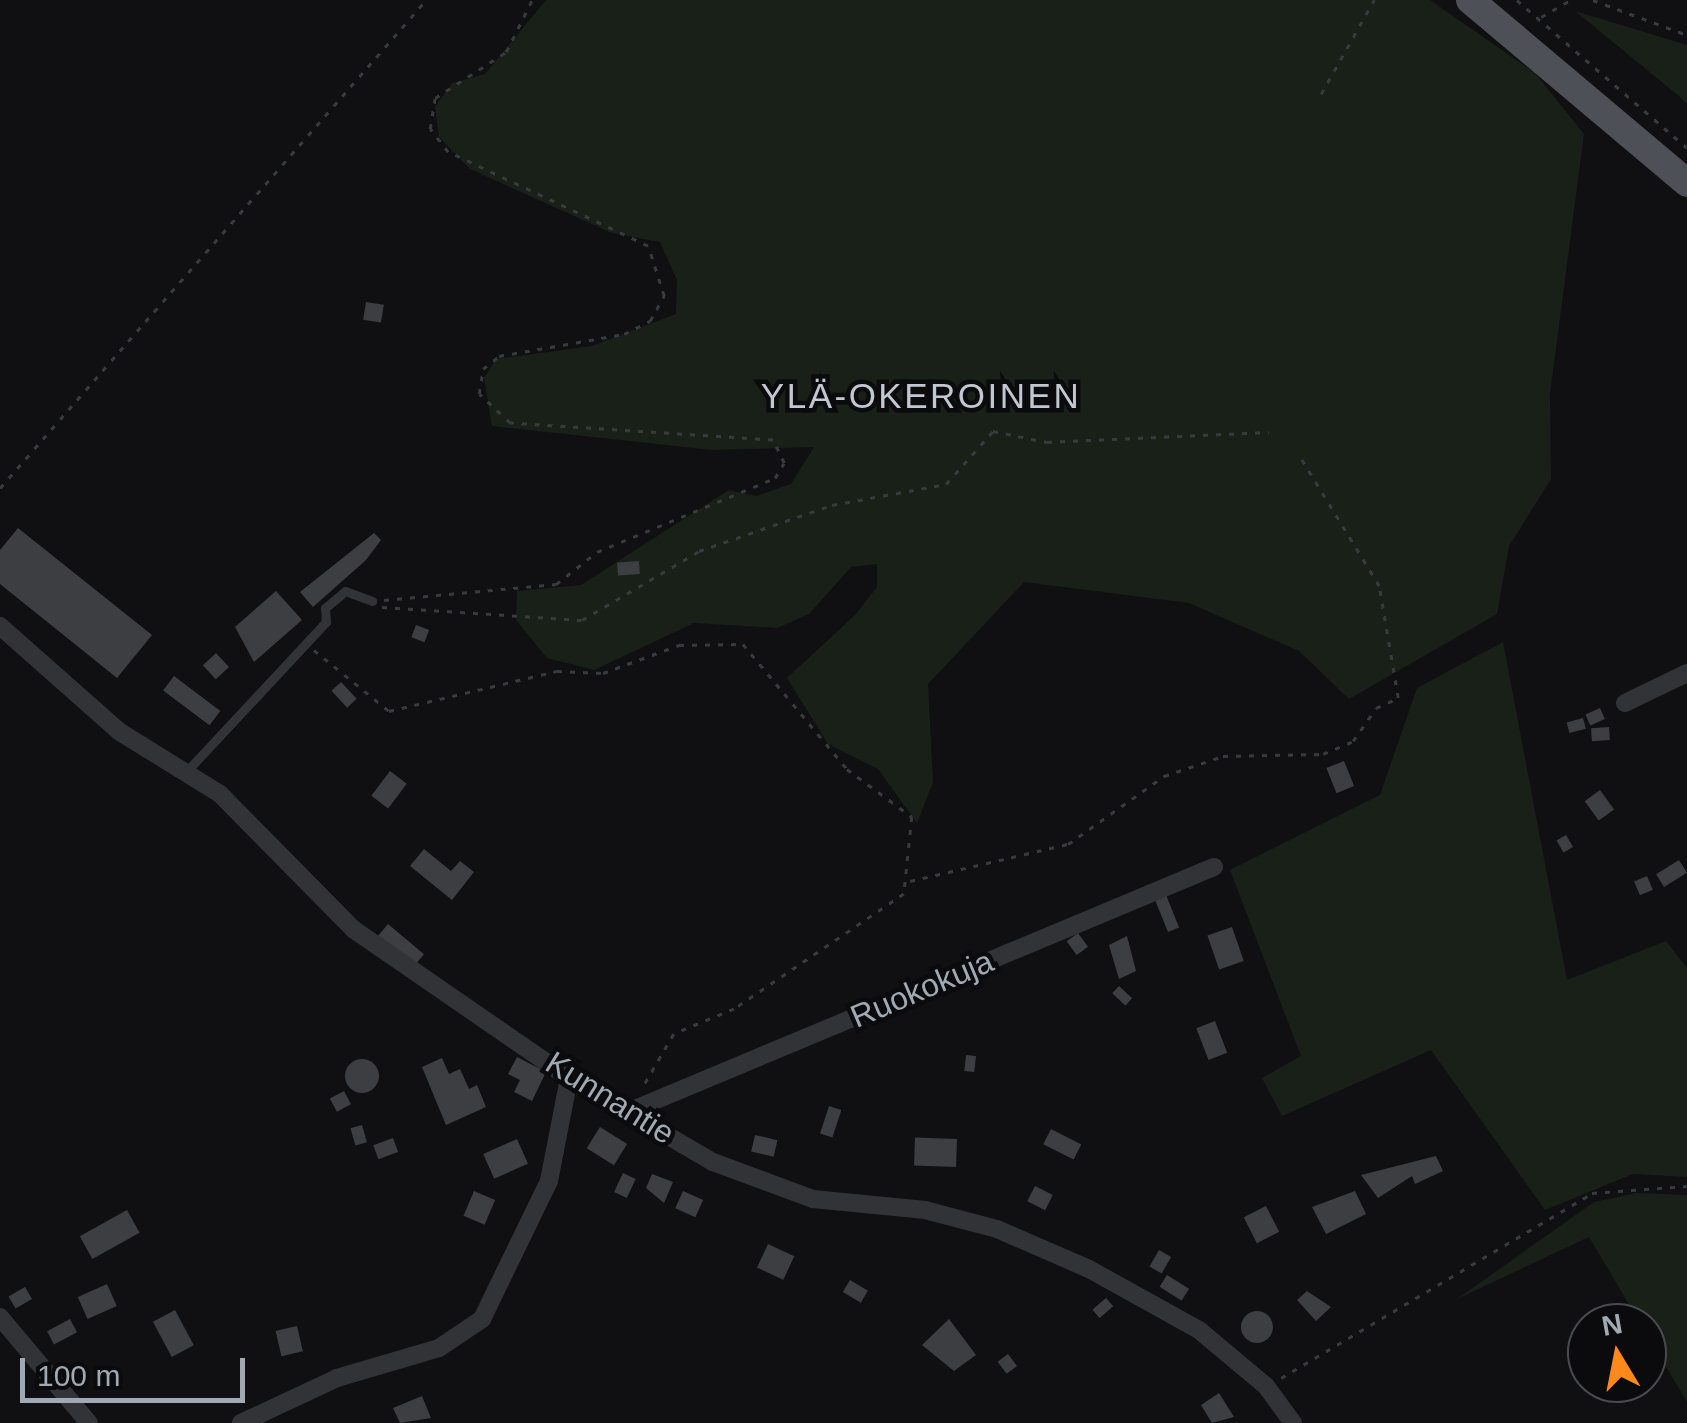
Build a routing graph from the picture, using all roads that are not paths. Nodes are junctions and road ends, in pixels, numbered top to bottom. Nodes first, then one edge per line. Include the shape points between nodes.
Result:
1 (1470, 0) edge
2 (1687, 183) edge
3 (372, 601) road end
4 (0, 626) edge
5 (1687, 673) edge
6 (1625, 704) dead end
7 (185, 772) junction
8 (1214, 866) dead end
9 (569, 1078) junction
10 (630, 1111) junction
11 (0, 1316) edge
12 (89, 1423) edge
13 (241, 1423) edge
14 (1293, 1423) edge

1 - 2 main road
3 - 7 lane via 346,591
4 - 7 street, Kunnantie via 120,732
5 - 6 street
7 - 9 street, Kunnantie via 220,794 353,929
8 - 10 street, Ruokokuja
9 - 10 street, Kunnantie
9 - 13 street via 549,1181 482,1320 438,1348 337,1378
10 - 14 street, Kunnantie via 713,1162 813,1199 925,1210 997,1230 1199,1330 1266,1386
11 - 12 street

